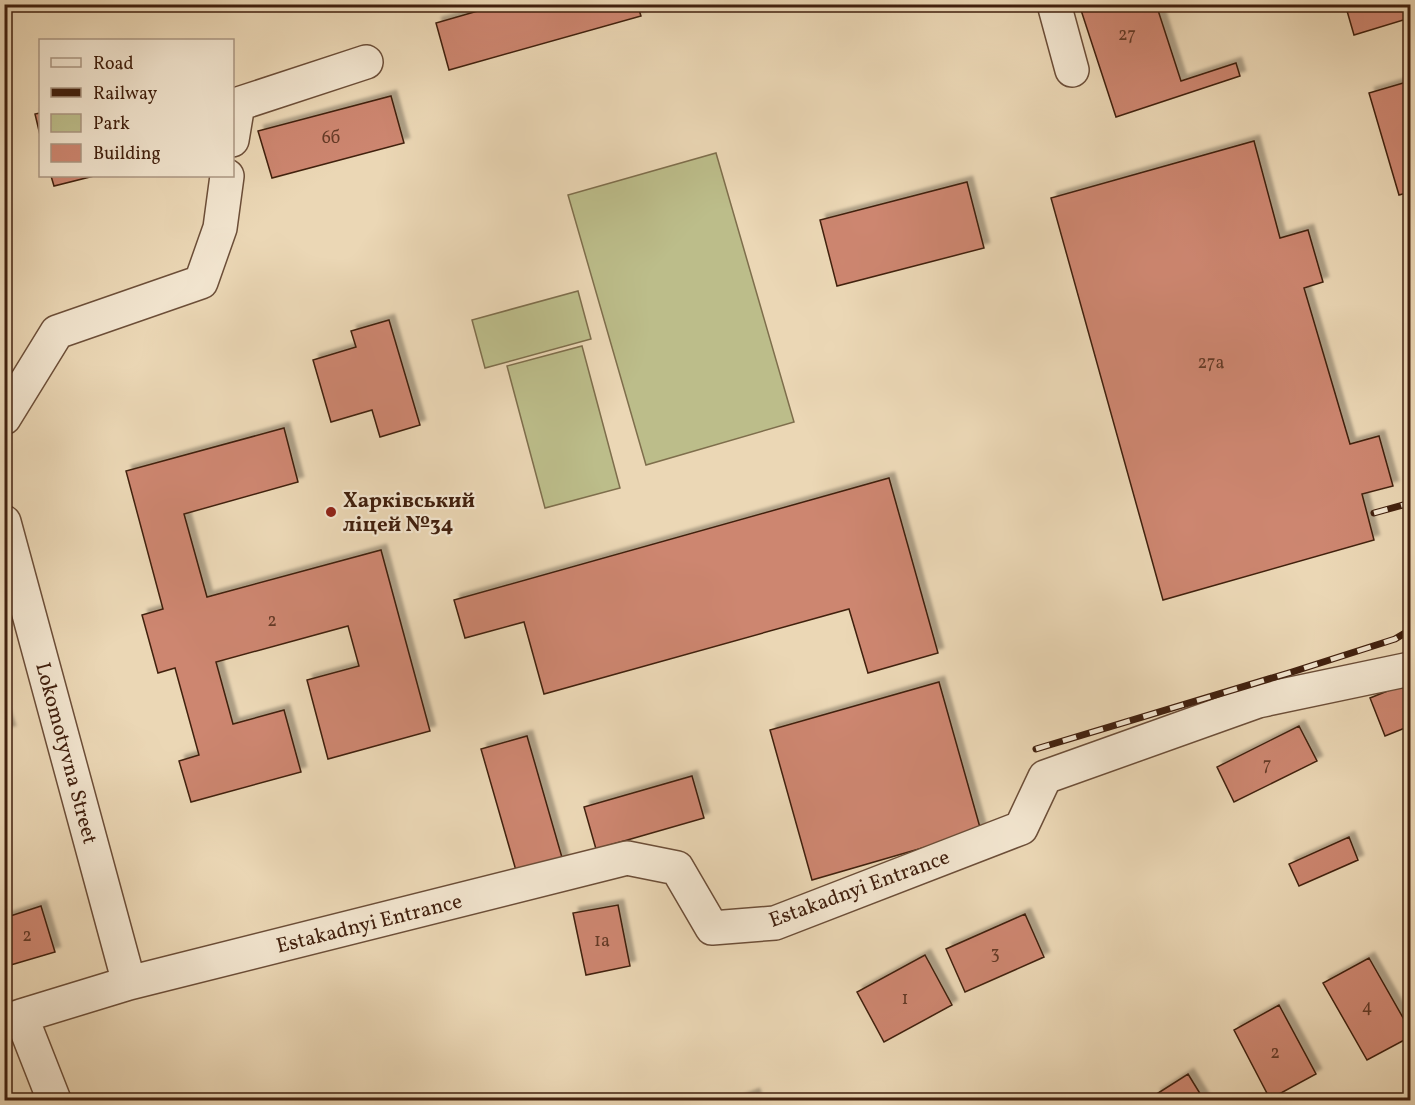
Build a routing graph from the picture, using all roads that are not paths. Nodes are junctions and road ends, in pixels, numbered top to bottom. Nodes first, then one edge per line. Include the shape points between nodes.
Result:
1 (1054, 4) edge
2 (366, 62) dead end
3 (1072, 70) dead end
4 (234, 128) edge
5 (227, 177) edge
6 (4, 418) edge
7 (4, 522) edge
8 (1410, 669) edge
9 (129, 983) junction
10 (13, 1019) edge
11 (54, 1101) edge

1 - 3 street
2 - 4 street via 238,104
5 - 6 street via 220,228 201,282 57,332
7 - 9 street, Lokomotyvna Street
8 - 9 street, Estakadnyi Entrance via 1258,701 1045,777 1021,828 775,923 712,928 676,868 627,858
9 - 10 street, Estakadnyi Entrance
10 - 11 street

